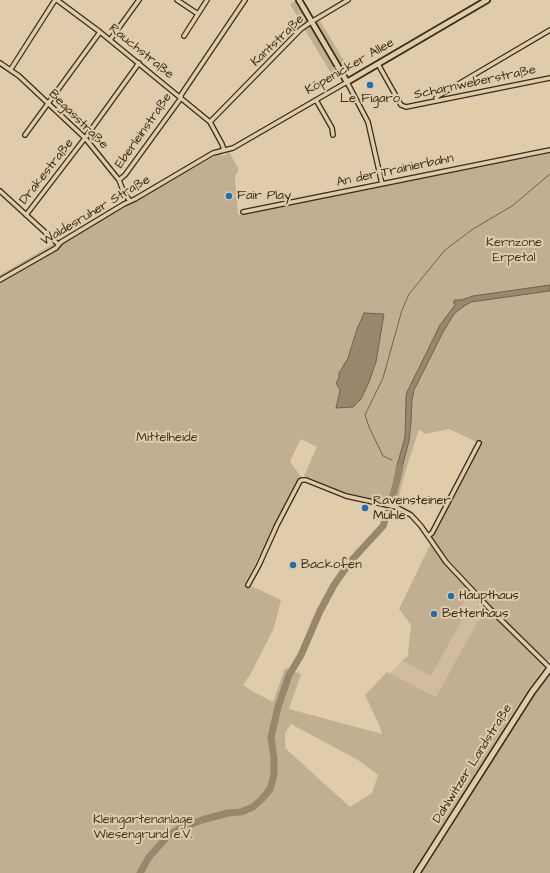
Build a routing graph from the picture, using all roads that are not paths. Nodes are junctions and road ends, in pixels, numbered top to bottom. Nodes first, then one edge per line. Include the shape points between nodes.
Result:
1 (56, 0) edge
2 (139, 0) edge
3 (207, 0) edge
4 (245, 0) edge
5 (299, 0) edge
6 (348, 0) edge
7 (487, 0) edge
8 (178, 1) edge
9 (198, 14) junction
10 (311, 22) junction
11 (550, 30) edge
12 (100, 32) junction
13 (184, 36) dead end
14 (110, 40) junction
15 (0, 62) edge
16 (139, 64) junction
17 (378, 64) junction
18 (11, 70) junction
19 (550, 78) edge
20 (346, 82) junction
21 (181, 98) junction
22 (316, 100) junction
23 (437, 101) junction
24 (48, 104) junction
25 (210, 122) junction
26 (24, 135) dead end
27 (333, 135) dead end
28 (85, 138) junction
29 (224, 150) junction
30 (550, 150) edge
31 (119, 180) junction
32 (382, 184) junction
33 (0, 191) edge
34 (130, 201) junction
35 (243, 212) dead end
36 (26, 215) junction
37 (58, 244) junction
38 (0, 280) edge
39 (479, 442) dead end
40 (428, 536) junction
41 (248, 585) dead end
42 (550, 668) edge
43 (417, 873) edge

1 - 12 street, Rauchstraße
1 - 18 street
2 - 14 street
3 - 9 street
4 - 21 street, Eberleinstraße
5 - 10 street
6 - 10 street, Kantstraße
7 - 17 street, Köpenicker Allee
8 - 9 street
9 - 13 street
10 - 20 street
10 - 25 street, Kantstraße via 301,29
11 - 23 street via 438,96
12 - 14 street, Rauchstraße
12 - 24 street
14 - 16 street, Rauchstraße
15 - 18 street, Begasstraße
16 - 21 street, Rauchstraße
16 - 28 street, Drakestraße
17 - 20 street, Köpenicker Allee
17 - 23 street, Scharnweberstraße via 404,106
18 - 24 street, Begasstraße
19 - 23 street, Scharnweberstraße
20 - 22 street, Köpenicker Allee
20 - 32 street via 368,122
21 - 25 street, Rauchstraße
21 - 31 street, Eberleinstraße
22 - 27 street via 332,128
22 - 29 street, Köpenicker Allee via 233,148
24 - 26 street
24 - 28 street, Begasstraße
25 - 29 street, Rauchstraße
28 - 31 street, Begasstraße
28 - 36 street, Drakestraße
29 - 34 street, Waldesruher Straße via 213,153
30 - 32 street, An der Trainierbahn
31 - 34 street, Begasstraße
32 - 35 street, An der Trainierbahn
33 - 36 street
34 - 37 street, Waldesruher Straße
36 - 37 street
37 - 38 street, Waldesruher Straße via 56,248
39 - 40 street via 432,533
40 - 41 street, Dahlwitzer Landstraße via 415,518 404,511 346,496 302,480
40 - 42 street, Dahlwitzer Landstraße via 446,562
42 - 43 main road, Dahlwitzer Landstraße via 532,692

